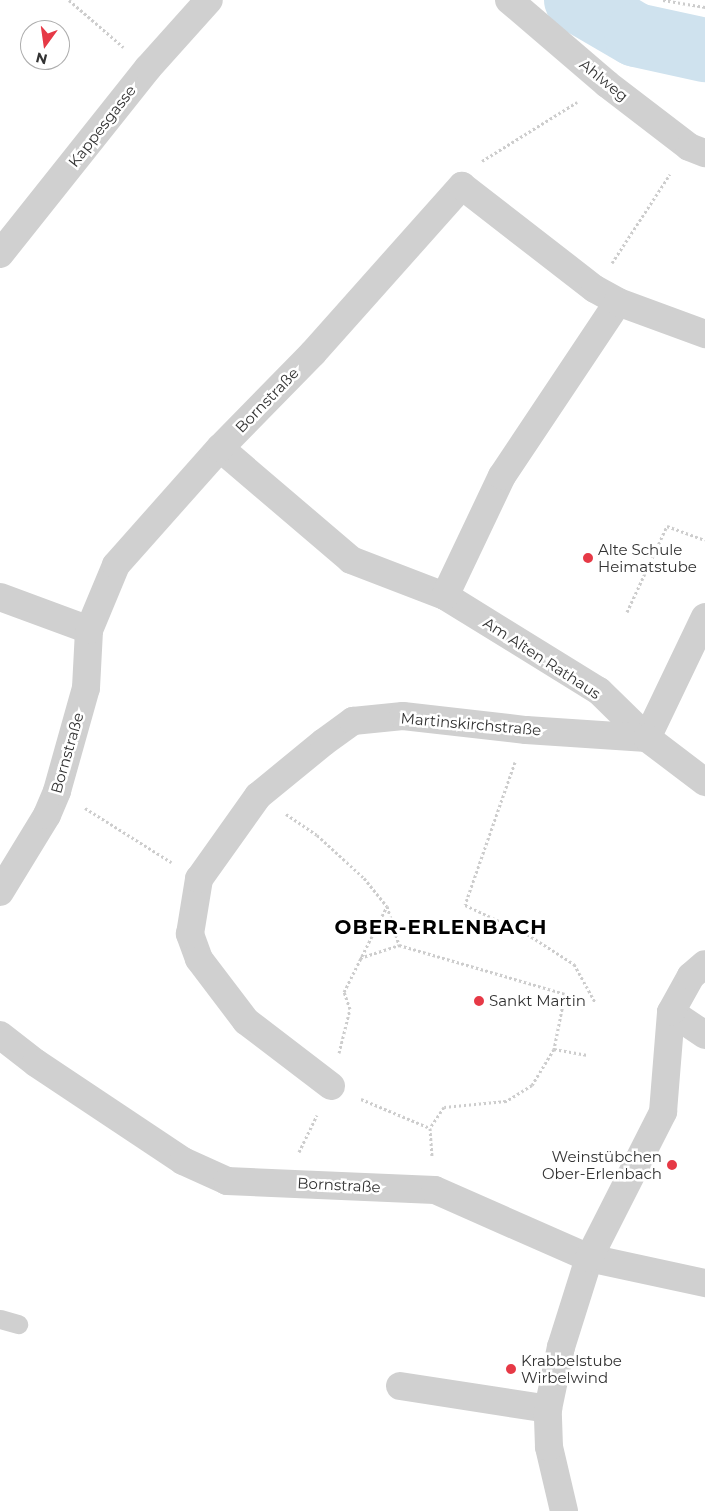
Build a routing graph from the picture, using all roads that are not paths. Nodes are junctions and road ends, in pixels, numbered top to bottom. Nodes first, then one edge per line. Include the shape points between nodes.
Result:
1 (208, 0) edge
2 (509, 0) edge
3 (697, 150) edge
4 (0, 254) edge
5 (606, 295) junction
6 (705, 334) edge
7 (220, 448) junction
8 (445, 596) junction
9 (0, 597) edge
10 (705, 617) edge
11 (90, 630) junction
12 (647, 738) junction
13 (705, 782) edge
14 (0, 892) edge
15 (705, 964) edge
16 (671, 1012) junction
17 (705, 1035) edge
18 (0, 1036) edge
19 (331, 1086) road end
20 (589, 1258) junction
21 (705, 1283) edge
22 (400, 1386) dead end
23 (548, 1409) junction
24 (564, 1511) edge

1 - 4 street, Kappesgasse via 148,68
2 - 3 street, Ahlweg via 607,84
5 - 6 street
5 - 7 street, Bornstraße via 462,186 313,353
5 - 8 street via 502,476
7 - 8 street, Am Alten Rathaus via 351,560
7 - 11 street, Bornstraße via 116,565
8 - 12 street, Am Alten Rathaus via 599,691
9 - 11 street
10 - 12 street
11 - 14 street, Bornstraße via 86,688 57,791 47,815
12 - 13 street
12 - 19 street, Martinskirchstraße via 526,730 403,716 353,721 258,796 199,879 190,934 199,959 246,1021
15 - 16 street via 691,976
16 - 17 street
16 - 20 street via 663,1112
18 - 20 street, Bornstraße via 183,1161 227,1181 435,1190
20 - 21 street, Bornstraße
20 - 23 street via 562,1347
22 - 23 street
23 - 24 street via 549,1448

